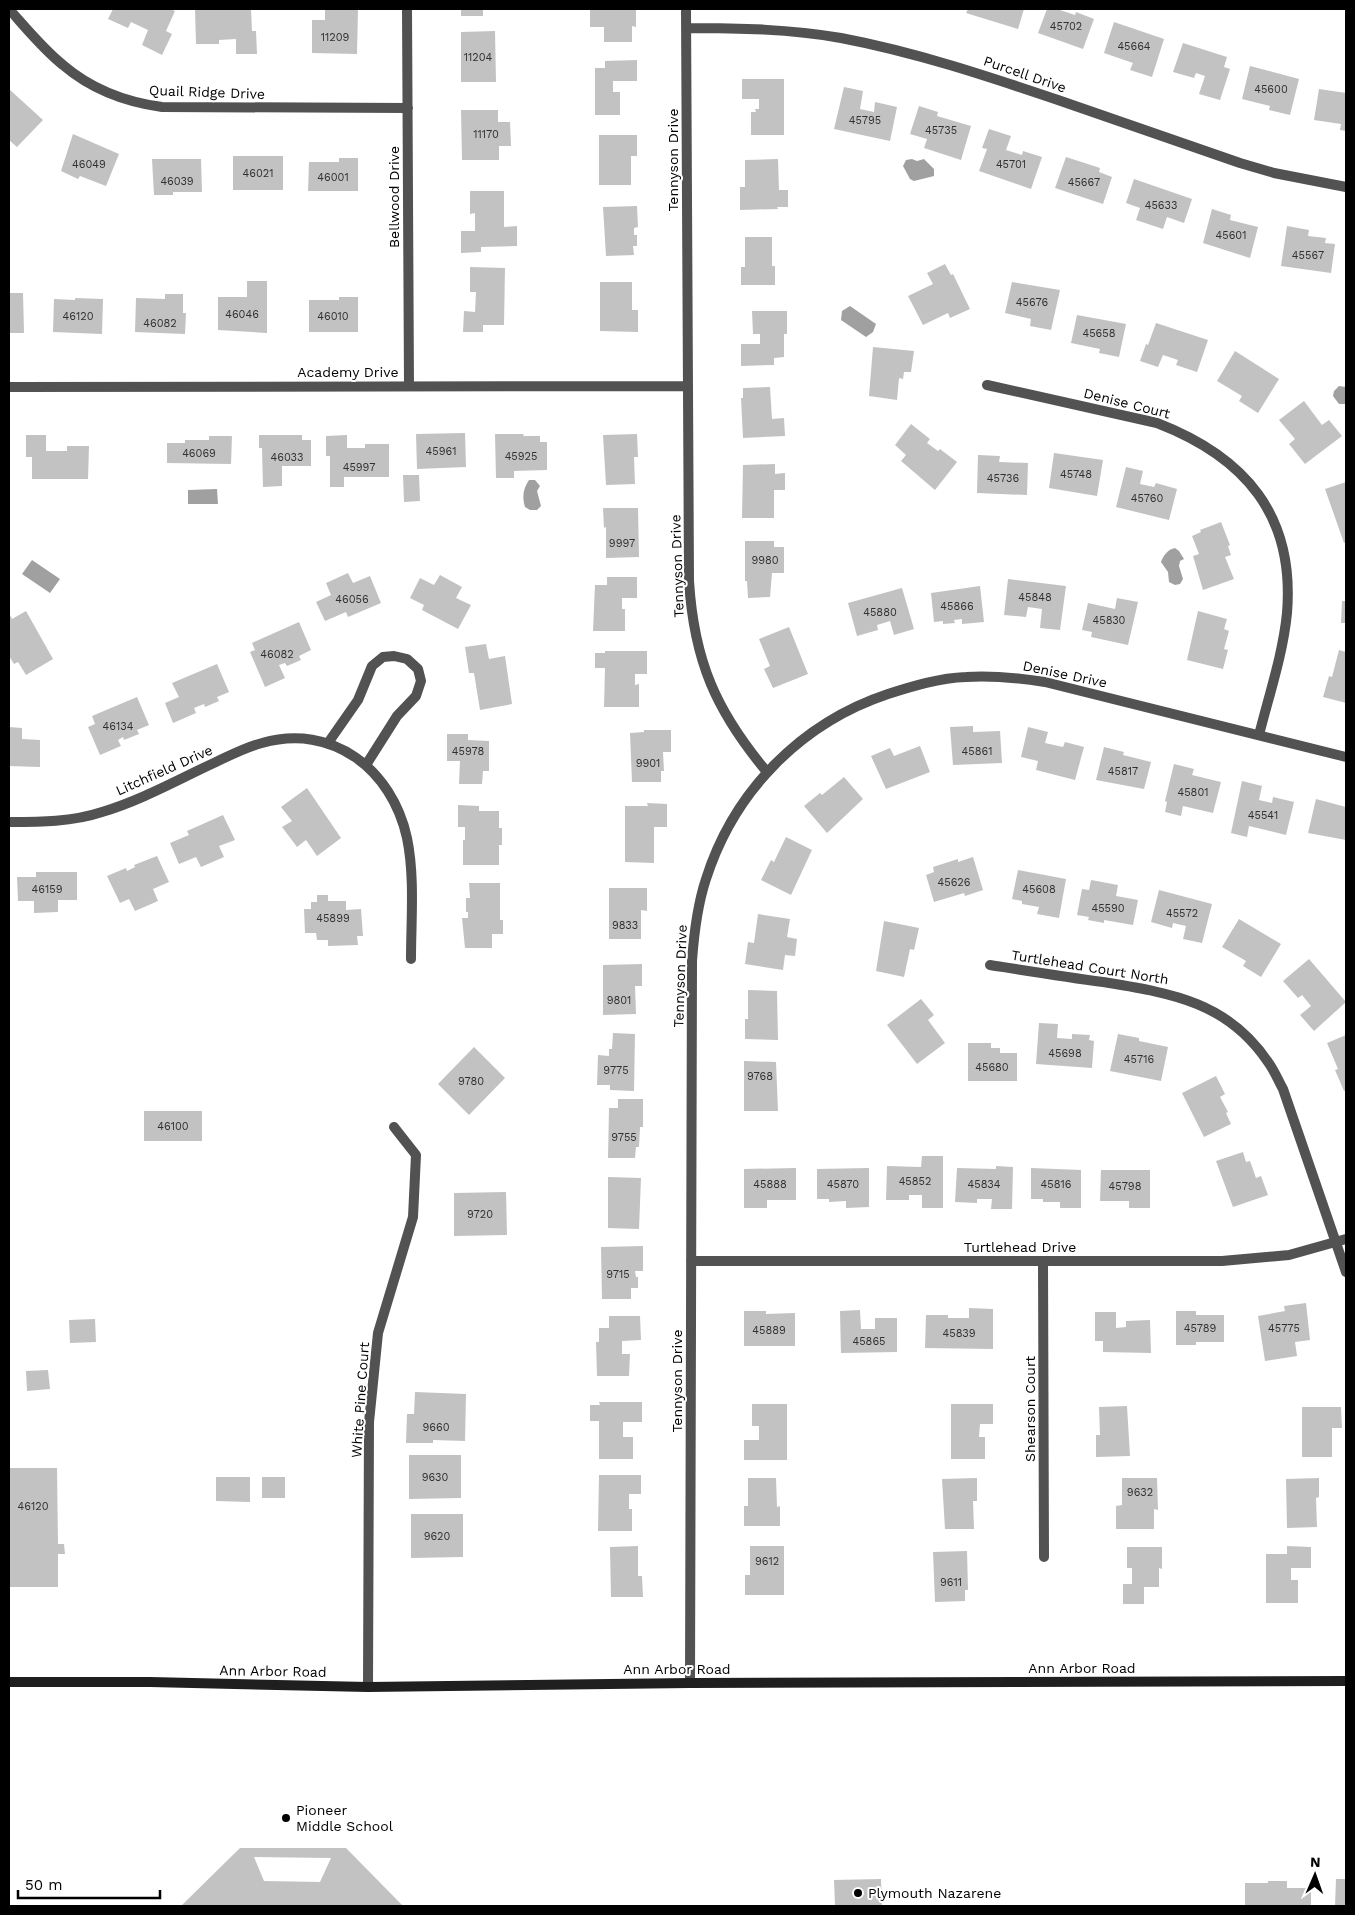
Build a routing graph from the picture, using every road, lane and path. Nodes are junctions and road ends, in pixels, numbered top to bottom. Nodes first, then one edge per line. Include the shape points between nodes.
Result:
1 (9, 9) edge
2 (408, 9) edge
3 (686, 9) edge
4 (686, 28) junction
5 (408, 108) junction
6 (1346, 187) edge
7 (987, 385) dead end
8 (408, 386) junction
9 (688, 386) junction
10 (9, 387) edge
11 (1259, 735) junction
12 (328, 743) junction
13 (1346, 757) edge
14 (366, 764) junction
15 (767, 772) junction
16 (9, 822) edge
17 (411, 959) dead end
18 (990, 965) dead end
19 (394, 1127) dead end
20 (1341, 1241) edge
21 (691, 1261) junction
22 (1043, 1261) junction
23 (1346, 1272) edge
24 (1044, 1556) dead end
25 (1346, 1681) edge
26 (9, 1682) edge
27 (690, 1683) junction
28 (368, 1687) junction

1 - 5 street, Quail Ridge Drive via 69,70 106,92 143,104 162,107
2 - 5 street, Bellwood Drive
3 - 4 street, Tennyson Drive
4 - 6 street, Purcell Drive via 788,31 902,51 971,70 1249,166
4 - 9 street, Tennyson Drive
5 - 8 street, Bellwood Drive
7 - 11 street, Denise Court via 1157,423 1178,431 1227,461 1262,499 1274,521 1288,569 1283,639
8 - 9 street, Academy Drive
8 - 10 street, Academy Drive
9 - 15 street, Tennyson Drive via 689,581 694,632 705,670 721,707
11 - 13 street, Denise Drive
11 - 15 street, Denise Drive via 1045,682 965,677 910,687 848,710 803,738
12 - 14 street, Litchfield Drive
12 - 14 street via 358,700 372,666 383,657 407,659 418,669 422,681 416,696 397,716
12 - 16 street, Litchfield Drive via 292,738 260,743 102,812 62,821
14 - 17 street, Litchfield Drive via 392,799 407,839 411,868
15 - 21 street, Tennyson Drive via 718,846 695,923 692,961
18 - 20 street, Turtlehead Court North via 1161,991 1202,1005 1234,1025 1268,1061 1283,1088
19 - 28 street, White Pine Court via 416,1155 413,1218 378,1333 369,1422
20 - 22 street, Turtlehead Drive via 1289,1255 1222,1261
20 - 23 street, Turtlehead Court North
21 - 22 street, Turtlehead Drive
21 - 27 street, Tennyson Drive
22 - 24 street, Shearson Court
25 - 27 main road, Ann Arbor Road
26 - 28 main road, Ann Arbor Road
27 - 28 main road, Ann Arbor Road

